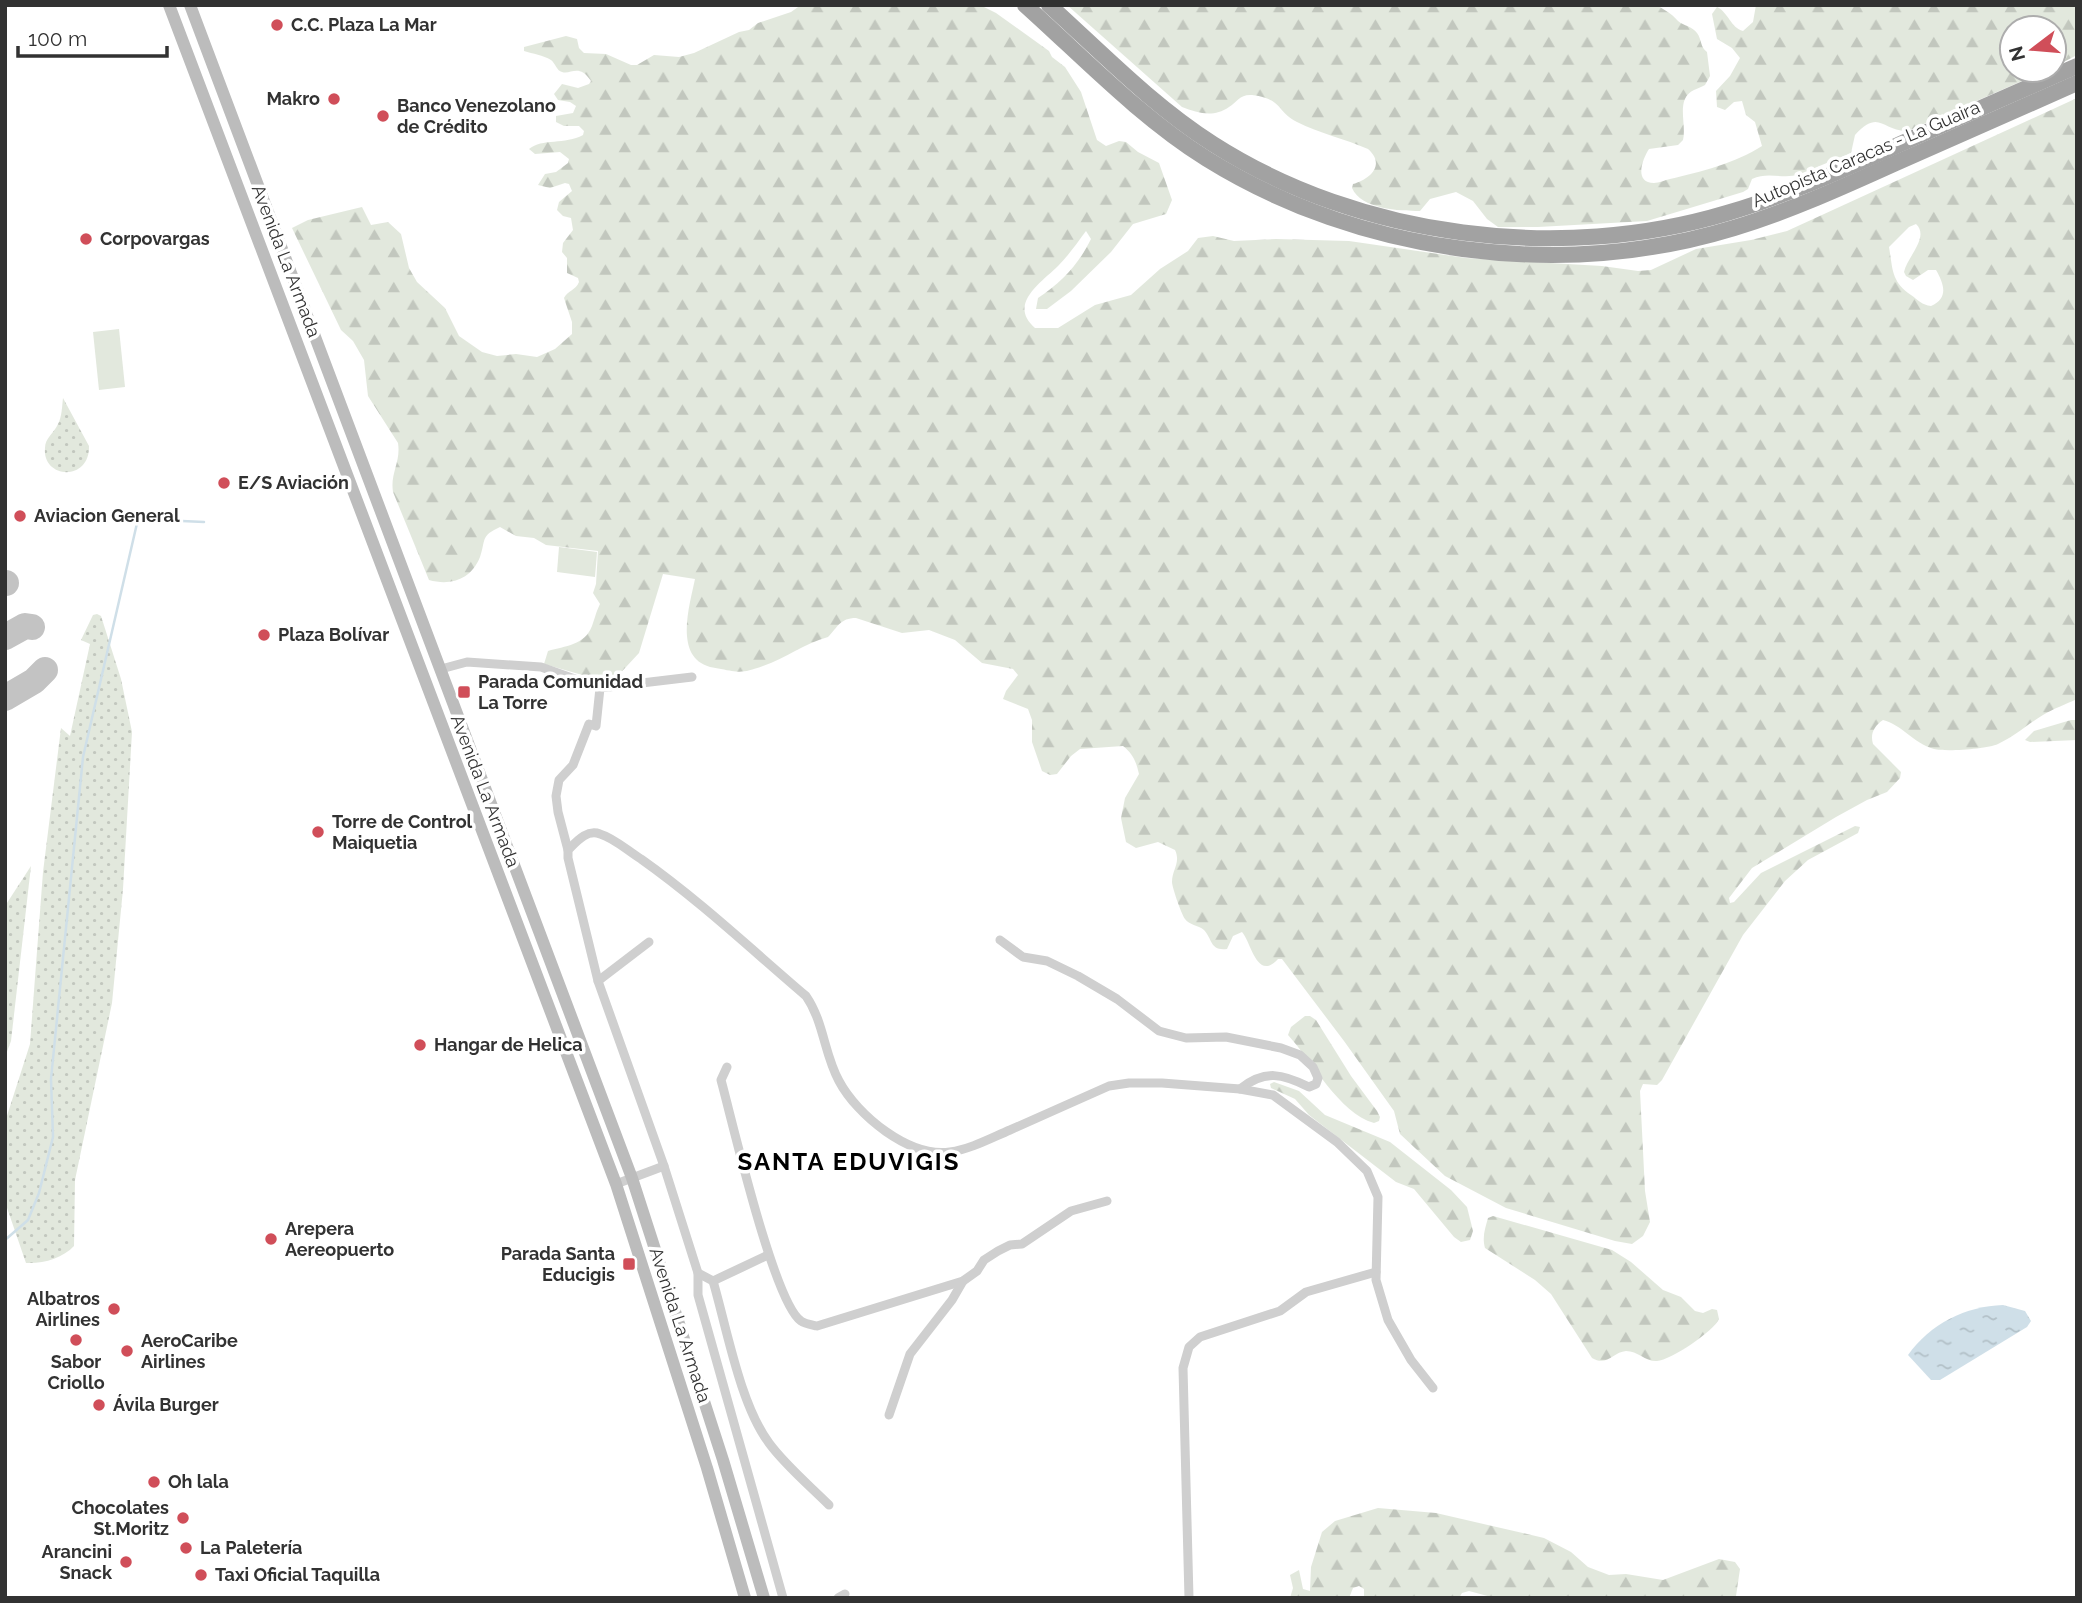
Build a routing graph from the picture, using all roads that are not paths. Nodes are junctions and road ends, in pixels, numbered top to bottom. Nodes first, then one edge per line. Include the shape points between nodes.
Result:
1 (169, 5) edge
2 (190, 5) edge
3 (1025, 5) edge
4 (1049, 5) edge
5 (2077, 66) edge
6 (2077, 83) edge
7 (441, 669) junction
8 (692, 677) dead end
9 (600, 688) junction
10 (568, 850) junction
11 (1000, 940) dead end
12 (649, 942) dead end
13 (598, 981) junction
14 (727, 1067) dead end
15 (1240, 1089) junction
16 (664, 1166) junction
17 (632, 1178) junction
18 (616, 1184) junction
19 (1107, 1201) dead end
20 (768, 1255) junction
21 (1376, 1272) junction
22 (698, 1273) junction
23 (713, 1281) junction
24 (963, 1281) junction
25 (1433, 1388) dead end
26 (889, 1415) dead end
27 (829, 1505) dead end
28 (746, 1598) edge
29 (764, 1598) edge
30 (783, 1598) edge
31 (1189, 1598) edge

1 - 18 main road, Avenida La Armada
2 - 7 main road, Avenida La Armada
3 - 6 highway, Autopista Caracas - La Guaira via 1146,115 1238,178 1327,217 1416,241 1483,251 1610,251 1677,243 1732,229 1806,203
4 - 5 highway, Autopista Caracas - La Guaira via 1156,103 1256,169 1305,192 1392,218 1447,230 1516,237 1608,235 1674,227 1727,214 1792,191
7 - 9 street via 467,662 541,667
7 - 17 main road, Avenida La Armada
8 - 9 street
9 - 10 street via 596,726 589,724 573,765 559,780 558,812
10 - 13 street
10 - 15 street via 578,839 600,833 667,877 806,996 819,1018 838,1079 851,1100 894,1137 922,1150 949,1152 975,1145 1109,1086 1151,1083
11 - 15 street via 1023,957 1047,961 1078,976 1159,1031 1281,1048 1300,1055 1318,1078 1309,1087 1284,1077 1260,1076
12 - 13 street
13 - 16 street
14 - 20 street via 721,1080
15 - 21 street via 1273,1095 1337,1142 1367,1171 1378,1198
16 - 17 street
16 - 22 street
17 - 18 street
17 - 29 main road, Avenida La Armada
18 - 28 main road, Avenida La Armada
19 - 24 street via 1071,1211 1022,1244 998,1251
20 - 23 street
20 - 24 street via 787,1302 801,1321 817,1326
21 - 25 street via 1388,1320
21 - 31 street via 1306,1292 1280,1311 1200,1337 1188,1347 1183,1368
22 - 23 street
22 - 30 street via 698,1295
23 - 27 street via 758,1426
24 - 26 street via 910,1354

